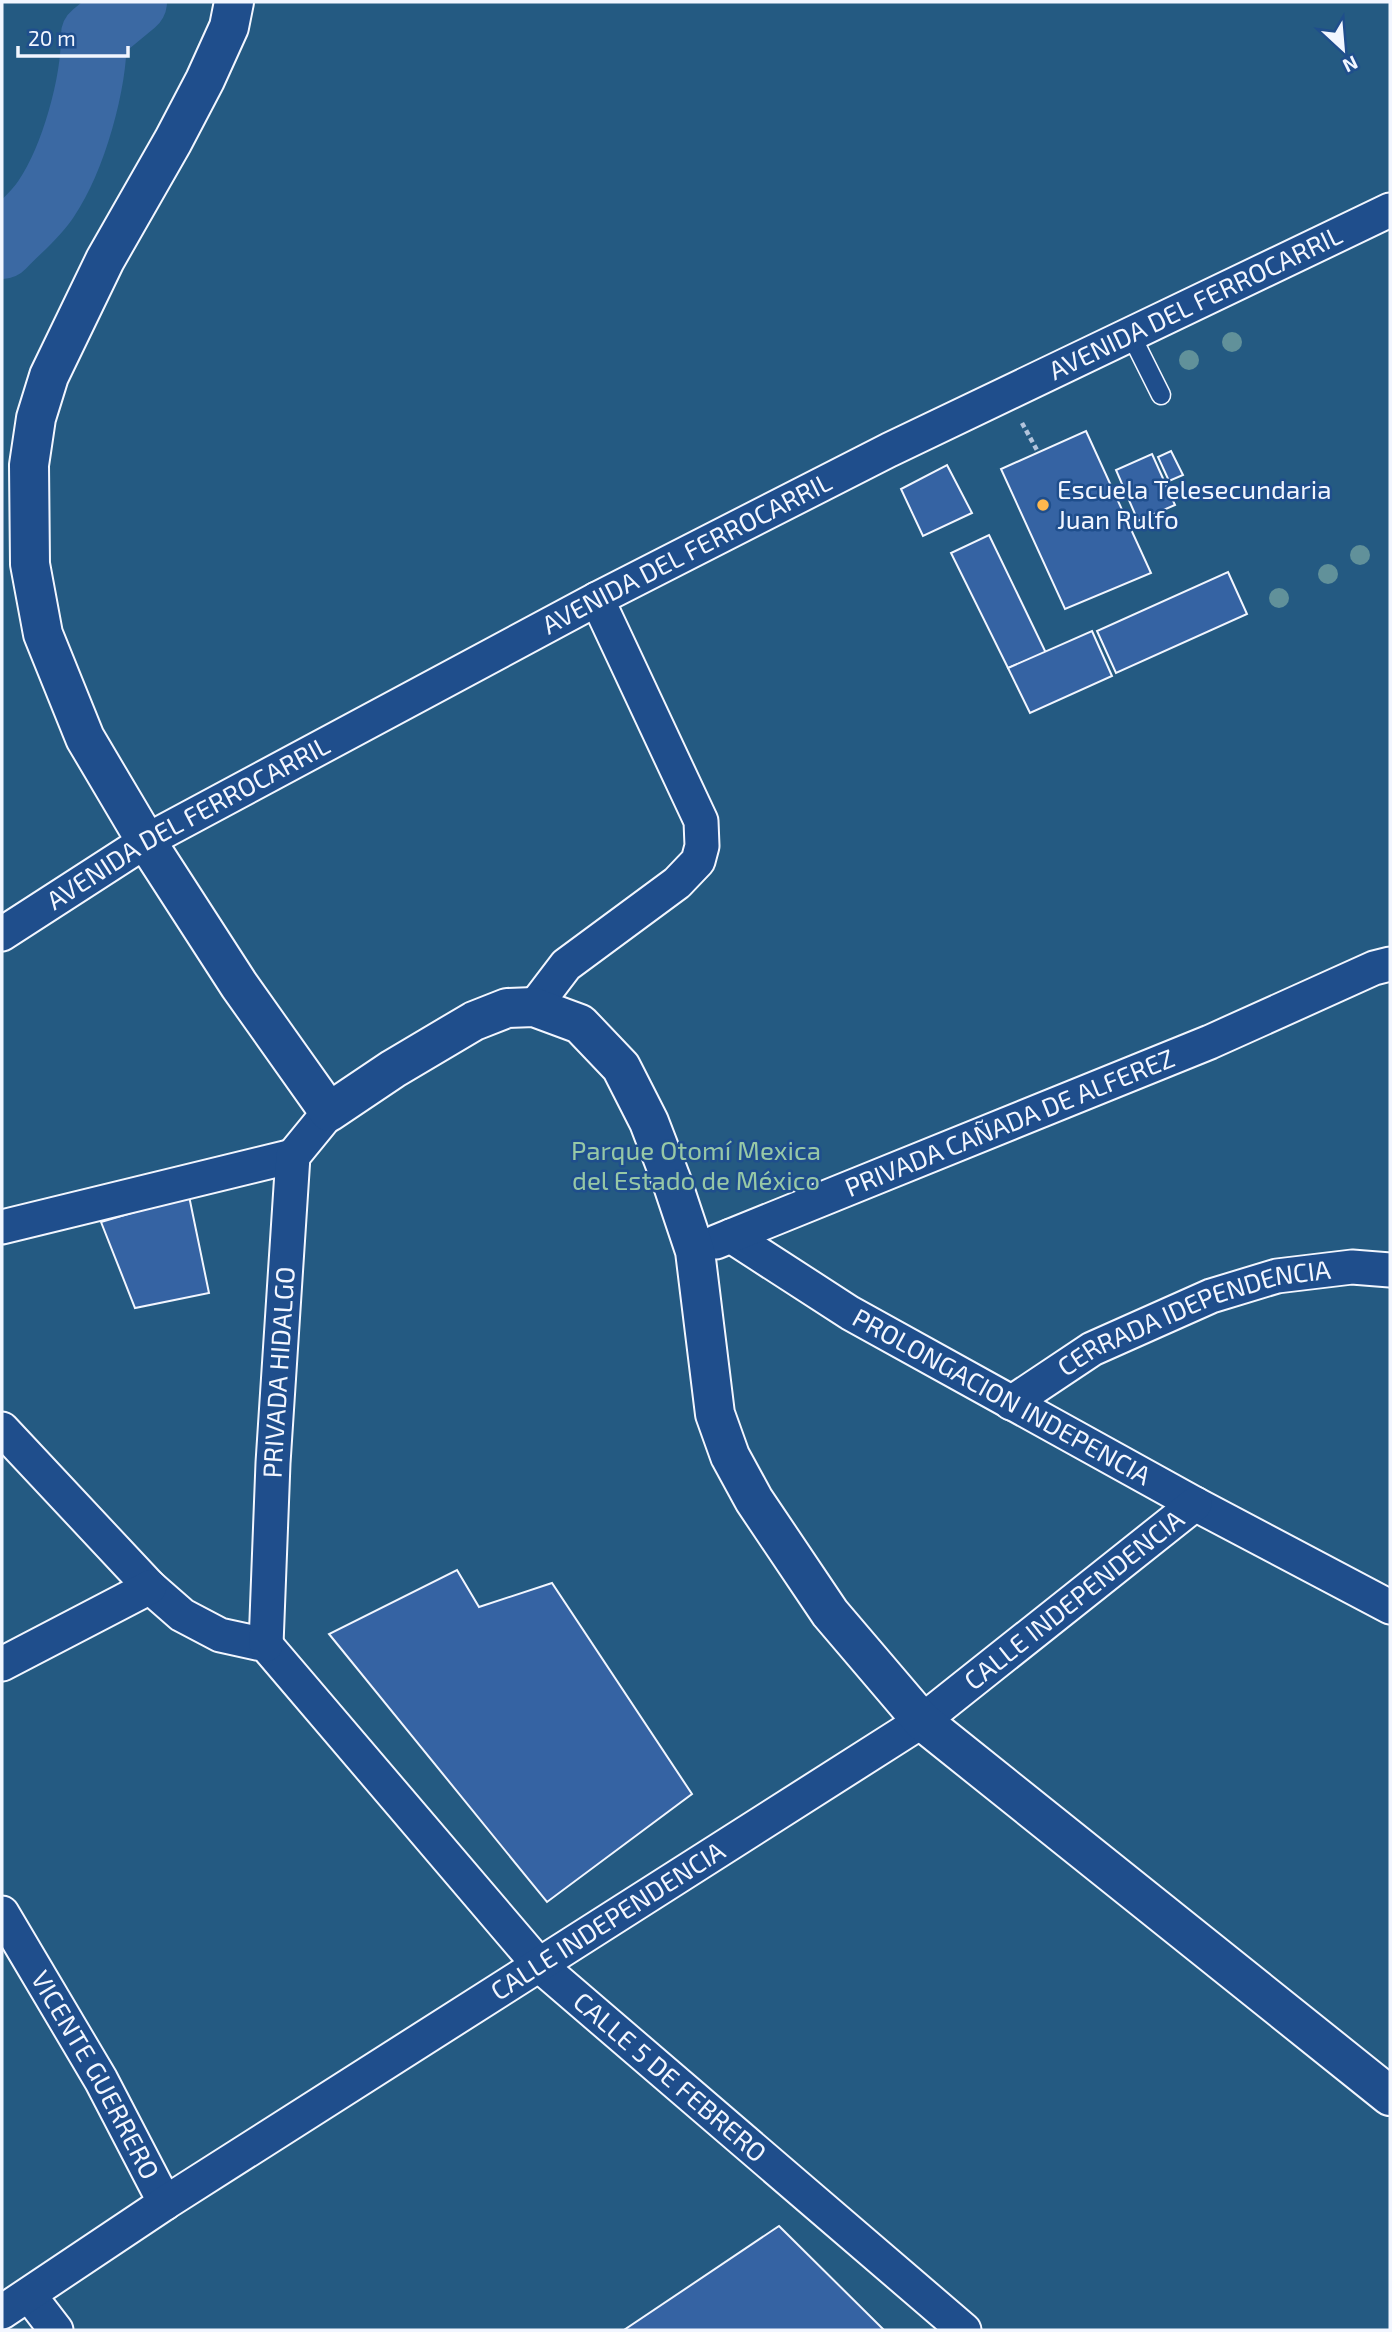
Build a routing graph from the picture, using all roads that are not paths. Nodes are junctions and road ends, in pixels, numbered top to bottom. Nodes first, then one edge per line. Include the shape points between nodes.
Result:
1 (234, 2) edge
2 (1390, 211) edge
3 (1131, 335) junction
4 (1161, 396) dead end
5 (597, 599) junction
6 (146, 841) junction
7 (2, 934) edge
8 (1390, 964) edge
9 (534, 1007) junction
10 (329, 1112) junction
11 (293, 1156) junction
12 (2, 1227) edge
13 (731, 1236) junction
14 (695, 1251) junction
15 (1390, 1270) edge
16 (1011, 1404) junction
17 (2, 1429) edge
18 (1195, 1504) junction
19 (150, 1587) junction
20 (1390, 1607) edge
21 (266, 1645) junction
22 (2, 1664) edge
23 (922, 1721) junction
24 (2, 1913) edge
25 (539, 1965) junction
26 (1390, 2096) edge
27 (165, 2203) junction
28 (15, 2303) edge
29 (56, 2330) edge
30 (964, 2330) edge

1 - 6 main road via 229,27 205,80 105,260 49,376 29,465 30,564 43,634 85,738
2 - 3 street, AVENIDA DEL FERROCARRIL
3 - 4 lane
3 - 5 street, AVENIDA DEL FERROCARRIL via 889,450
5 - 6 street, AVENIDA DEL FERROCARRIL
5 - 9 street via 701,821 702,846 698,861 677,883 566,965
6 - 7 street, AVENIDA DEL FERROCARRIL
6 - 10 main road via 239,985
8 - 13 street, PRIVADA CAÑADA DE ALFEREZ
9 - 10 main road via 507,1008 474,1021
9 - 14 main road via 580,1024 621,1067 649,1122
10 - 11 street
11 - 12 street
11 - 21 street, PRIVADA HIDALGO
13 - 14 street, PRIVADA CAÑADA DE ALFEREZ
13 - 16 street, PROLONGACION INDEPENCIA via 850,1314
14 - 23 main road via 715,1414 730,1456 830,1613
15 - 16 street, CERRADA IDEPENDENCIA via 1352,1267 1277,1276 1211,1296 1092,1349
16 - 18 street, PROLONGACION INDEPENCIA
17 - 19 street
18 - 20 street, PROLONGACION INDEPENCIA
18 - 23 street, CALLE INDEPENDENCIA
19 - 21 street via 183,1615 220,1635
19 - 22 street
21 - 25 street, CALLE 5 DE FEBRERO
23 - 25 street, CALLE INDEPENDENCIA
23 - 26 main road
24 - 27 street, VICENTE GUERRERO via 101,2080
25 - 27 street, CALLE INDEPENDENCIA
25 - 30 street, CALLE 5 DE FEBRERO
27 - 28 street, CALLE INDEPENDENCIA
28 - 29 street

